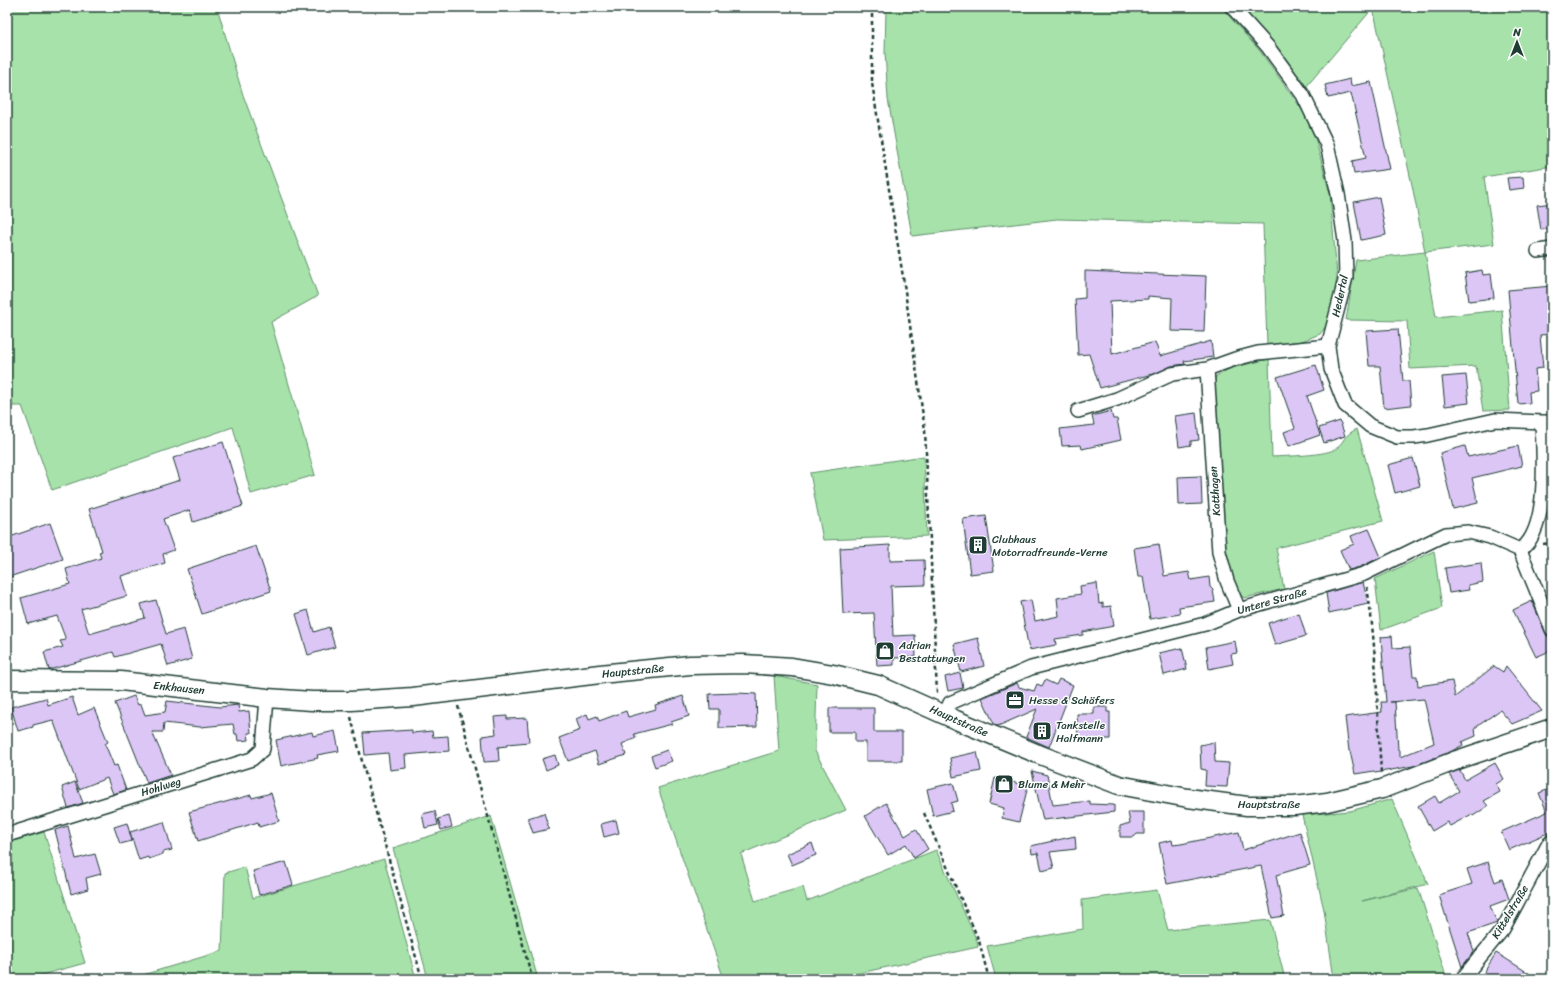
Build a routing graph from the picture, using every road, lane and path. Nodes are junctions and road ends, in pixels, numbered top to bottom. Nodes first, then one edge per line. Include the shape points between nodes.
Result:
1 (872, 7) edge
2 (1232, 7) edge
3 (1552, 249) edge
4 (1538, 251) dead end
5 (1328, 346) junction
6 (1207, 369) junction
7 (1078, 411) dead end
8 (1547, 422) edge
9 (1520, 550) junction
10 (1364, 574) junction
11 (1239, 610) junction
12 (1552, 629) edge
13 (7, 680) edge
14 (454, 692) junction
15 (267, 698) junction
16 (350, 701) junction
17 (948, 709) junction
18 (1552, 728) edge
19 (1382, 789) junction
20 (924, 813) dead end
21 (7, 834) edge
22 (1552, 841) edge
23 (532, 978) edge
24 (422, 979) edge
25 (989, 979) edge
26 (1462, 979) edge

1 - 17 path via 872,83 925,430 938,699
2 - 5 street, Hedertal via 1268,47 1303,95 1327,145 1344,233 1346,277
3 - 4 street
5 - 6 street via 1258,352
5 - 8 street, Hedertal via 1331,369 1346,405 1370,426 1397,437 1428,435 1495,420
6 - 7 street via 1172,374 1118,399
6 - 11 street, Katthagen via 1219,552
8 - 9 street via 1537,527 1526,546
9 - 10 street, Untere Straße via 1490,537 1468,532 1446,534
9 - 12 street
10 - 11 street, Untere Straße
10 - 19 path via 1372,615
11 - 17 street, Untere Straße via 1205,624 1031,668
13 - 15 main road, Enkhausen via 121,681
14 - 16 main road, Hauptstraße
14 - 17 main road, Hauptstraße via 690,665 743,664 792,667 848,678 878,685
14 - 23 path
15 - 16 main road, Enkhausen
15 - 21 street, Hohlweg via 263,749 252,759
16 - 24 path via 364,769
17 - 19 main road, Hauptstraße via 956,720 1119,785 1188,798 1247,806 1294,806 1327,802
18 - 19 main road, Hauptstraße
20 - 25 path via 979,941
22 - 26 street, Kittelstraße via 1502,929

